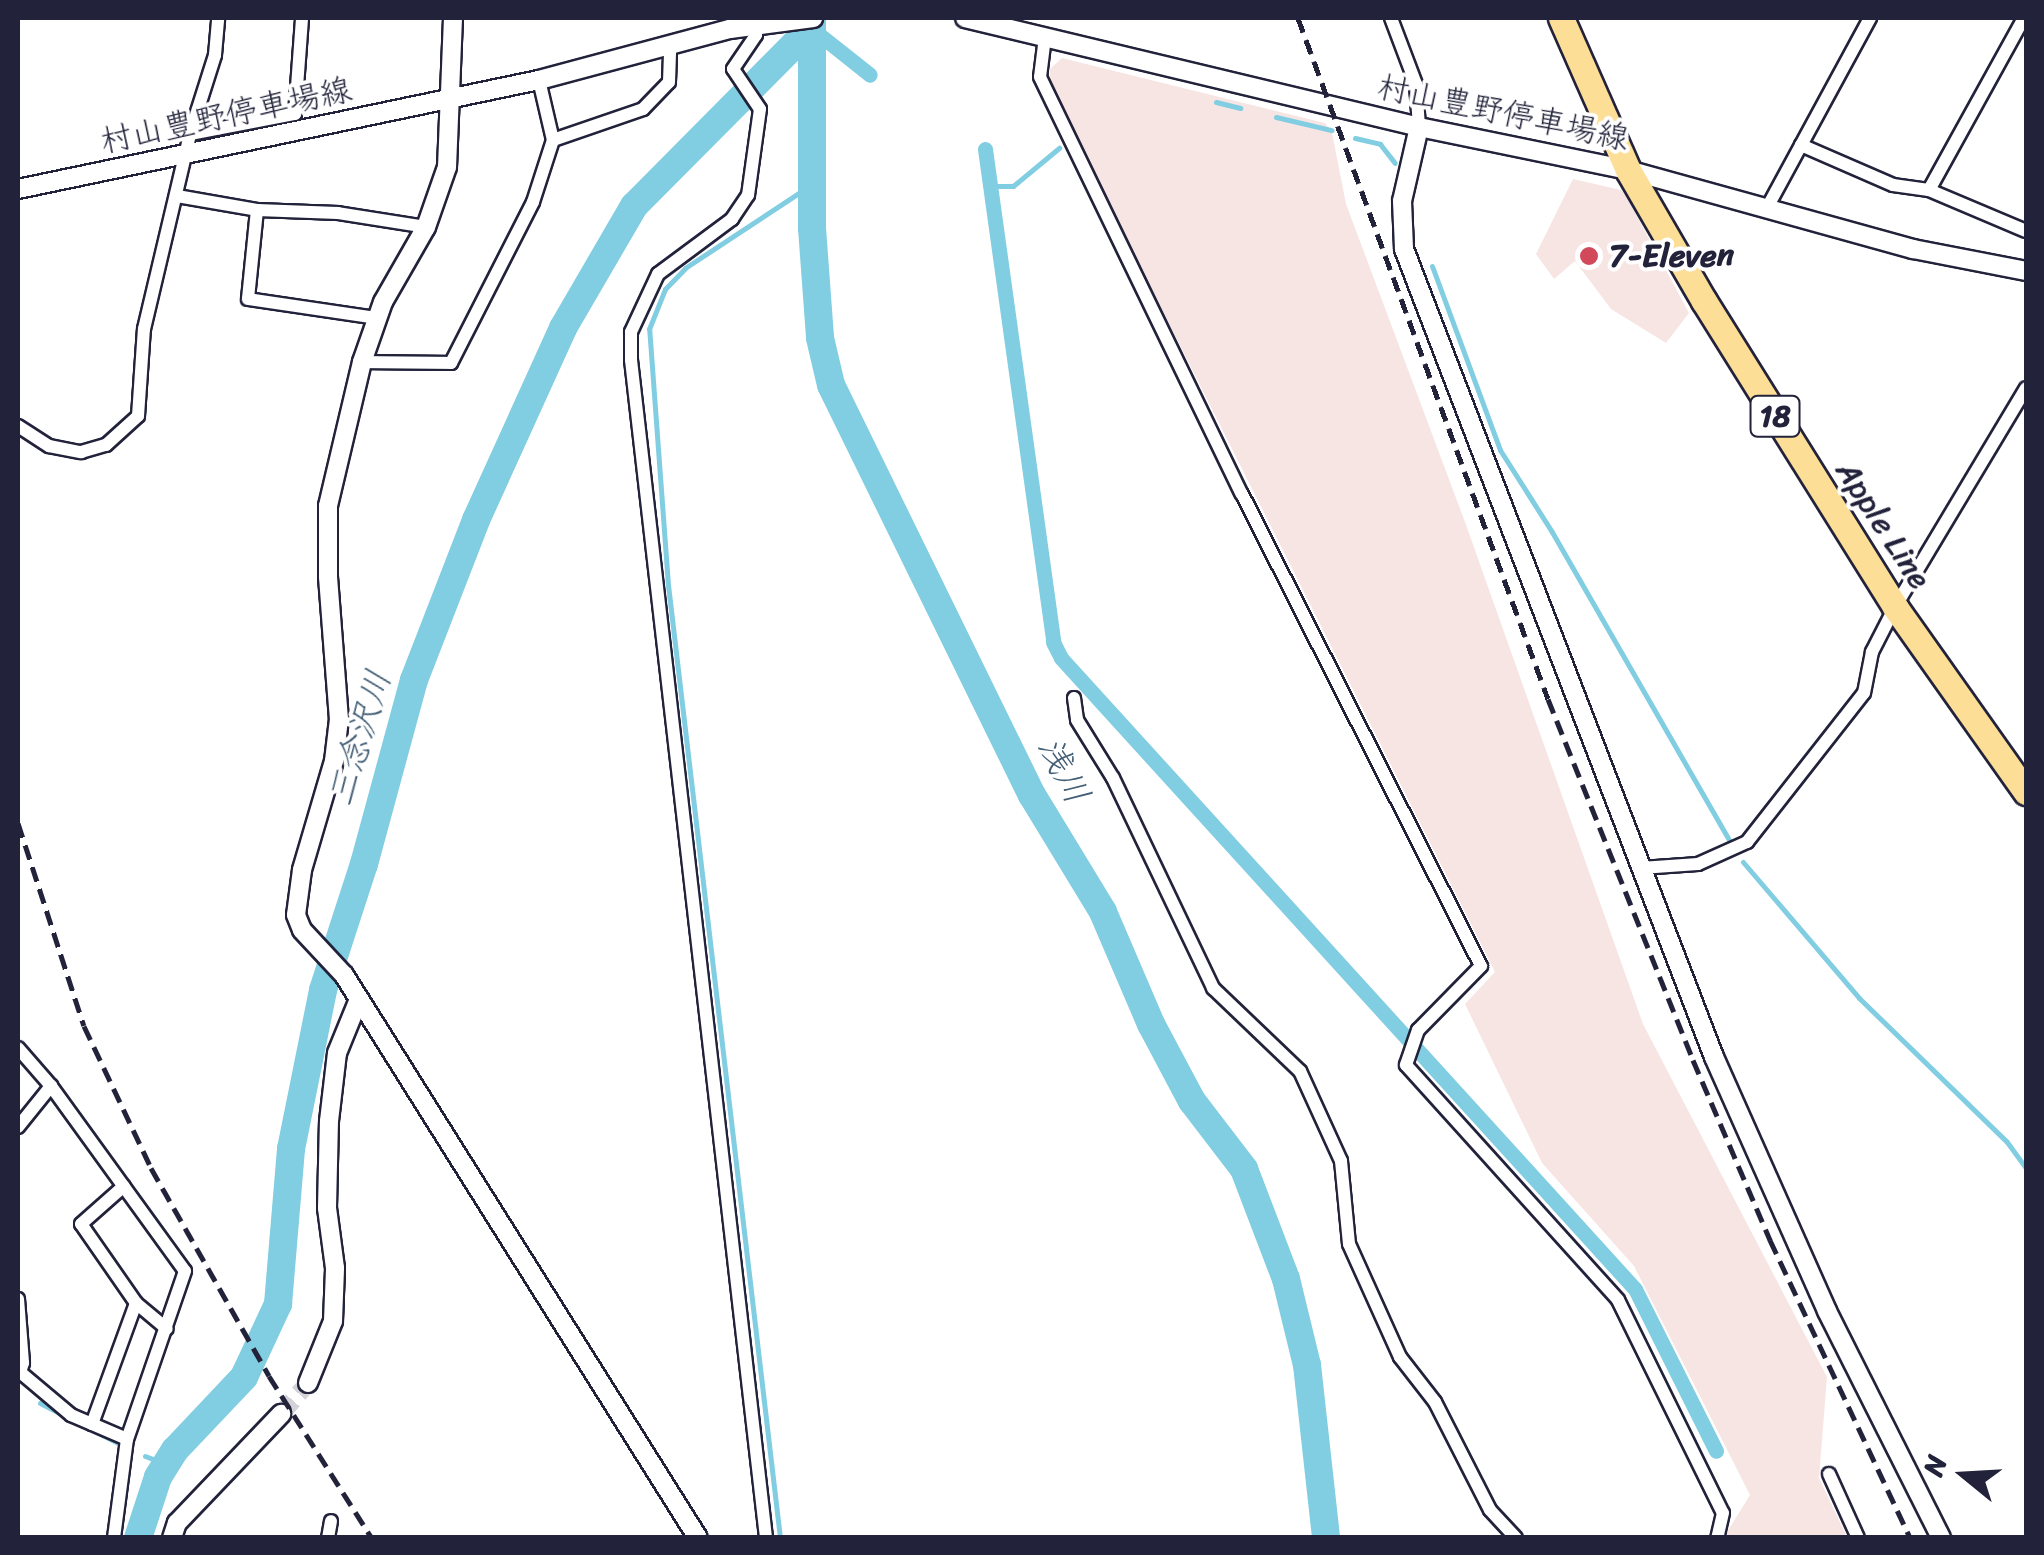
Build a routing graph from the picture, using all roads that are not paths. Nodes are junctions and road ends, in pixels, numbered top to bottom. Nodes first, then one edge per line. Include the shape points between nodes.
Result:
1 (218, 18) edge
2 (302, 18) edge
3 (453, 18) edge
4 (813, 18) edge
5 (965, 18) edge
6 (1391, 18) edge
7 (1561, 18) edge
8 (1870, 18) edge
9 (2024, 18) edge
10 (730, 23) edge
11 (754, 25) junction
12 (1045, 37) junction
13 (670, 45) junction
14 (539, 80) junction
15 (448, 98) junction
16 (1420, 127) junction
17 (190, 134) junction
18 (554, 140) junction
19 (1800, 145) junction
20 (185, 157) junction
21 (1628, 170) junction
22 (18, 189) edge
23 (1930, 190) junction
24 (177, 196) junction
25 (1768, 206) junction
26 (257, 210) junction
27 (426, 227) junction
28 (2026, 231) edge
29 (2026, 271) edge
30 (377, 318) junction
31 (362, 362) junction
32 (2026, 388) edge
33 (18, 426) edge
34 (1896, 607) junction
35 (1074, 698) dead end
36 (2026, 792) edge
37 (1641, 868) junction
38 (358, 998) junction
39 (18, 1048) edge
40 (51, 1086) junction
41 (18, 1127) edge
42 (124, 1186) junction
43 (18, 1298) edge
44 (136, 1303) junction
45 (168, 1330) junction
46 (19, 1371) edge
47 (308, 1383) tunnel mouth
48 (281, 1414) tunnel mouth
49 (92, 1424) junction
50 (127, 1439) junction
51 (1830, 1474) dead end
52 (331, 1521) dead end
53 (114, 1538) edge
54 (172, 1538) edge
55 (328, 1538) edge
56 (698, 1538) edge
57 (766, 1538) edge
58 (1516, 1538) edge
59 (1717, 1538) edge
60 (1858, 1538) edge
61 (1941, 1538) edge

1 - 17 street via 215,56
2 - 17 street via 295,114
3 - 15 street
4 - 11 street, 村山豊野停車場線
5 - 12 street, 村山豊野停車場線
6 - 16 street via 1416,84
7 - 21 highway, Apple Line / 18
8 - 19 street
9 - 23 street
10 - 11 street, 村山豊野停車場線
10 - 13 street, 村山豊野停車場線
11 - 57 street via 756,35 733,70 760,108 748,195 732,219 658,274 632,332 631,360
12 - 16 street, 村山豊野停車場線
12 - 59 street via 1040,77 1481,966 1418,1030 1406,1065 1618,1300 1723,1513
13 - 14 street, 村山豊野停車場線
13 - 18 street via 668,82 643,109
14 - 15 street, 村山豊野停車場線
14 - 18 street
15 - 20 street, 村山豊野停車場線
15 - 27 street via 447,167
16 - 21 street, 村山豊野停車場線
16 - 37 street via 1402,201 1404,249
17 - 20 street
18 - 31 street via 533,202 451,363
19 - 23 street via 1893,185
19 - 25 street
20 - 22 street, 村山豊野停車場線
20 - 24 street
21 - 25 street, 村山豊野停車場線
21 - 34 highway, Apple Line / 18
23 - 28 street
24 - 26 street
24 - 33 street via 144,329 138,416 106,444 81,452 50,446
25 - 29 street, 村山豊野停車場線 via 1913,249
26 - 27 street via 338,213
26 - 30 street via 248,299
27 - 30 street
30 - 31 street
31 - 38 street via 328,506 339,718 334,761 295,897 302,930
32 - 34 street
34 - 36 highway, Apple Line / 18
34 - 37 street via 1872,652 1864,693 1747,842 1698,864
35 - 58 street via 1078,720 1113,778 1213,988 1300,1071 1341,1161 1349,1244 1400,1358 1436,1402 1490,1510
37 - 61 street via 1714,1057 1827,1311
38 - 47 street via 337,1053 329,1121 333,1322
38 - 56 street
39 - 40 street
40 - 41 street
40 - 42 street
42 - 44 street via 81,1224
42 - 45 street via 186,1272
43 - 46 street
44 - 45 street
44 - 49 street
45 - 50 street
46 - 49 street via 71,1415
48 - 54 street via 177,1522
49 - 50 street
50 - 53 street
51 - 60 street
52 - 55 street

